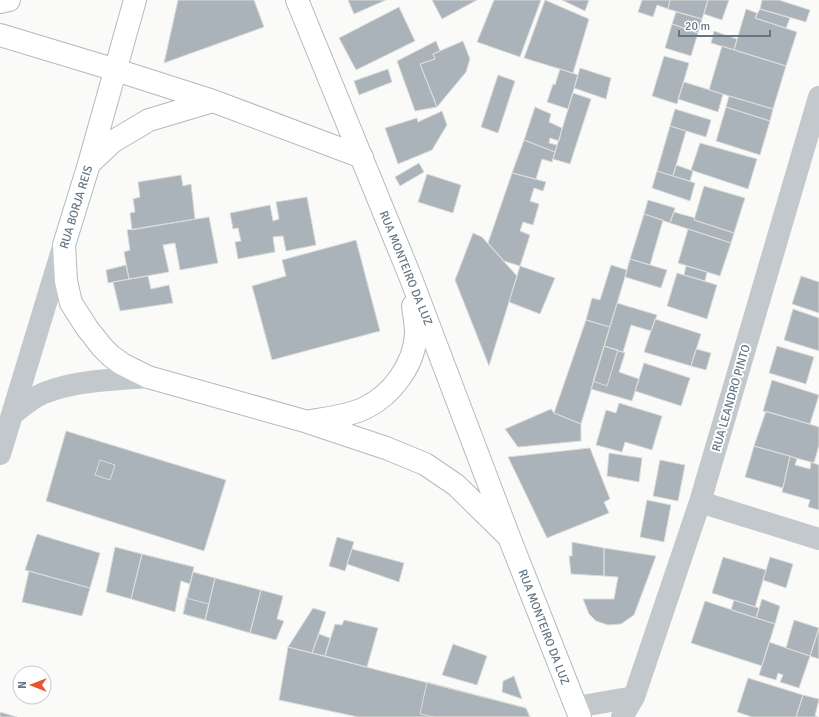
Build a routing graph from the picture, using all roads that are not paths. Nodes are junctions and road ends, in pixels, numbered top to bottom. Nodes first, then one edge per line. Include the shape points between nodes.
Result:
1 (9, 0) edge
2 (135, 0) edge
3 (297, 0) edge
4 (0, 2) edge
5 (0, 35) edge
6 (116, 70) junction
7 (819, 97) edge
8 (213, 101) junction
9 (362, 158) junction
10 (89, 164) junction
11 (64, 245) junction
12 (410, 276) junction
13 (148, 377) junction
14 (13, 414) junction
15 (308, 422) junction
16 (0, 454) edge
17 (700, 502) junction
18 (509, 537) junction
19 (819, 539) edge
20 (634, 697) junction
21 (578, 712) edge
22 (622, 717) edge

1 - 4 main road
2 - 6 main road, RUA BORJA REIS
3 - 9 main road, RUA MONTEIRO DA LUZ
5 - 6 main road
6 - 8 main road
6 - 10 main road, RUA BORJA REIS
7 - 17 street, RUA LEANDRO PINTO
8 - 9 main road
8 - 10 main road via 149,120 112,142
9 - 12 main road, RUA MONTEIRO DA LUZ
10 - 11 main road, RUA BORJA REIS
11 - 13 main road, RUA MONTEIRO DA LUZ via 66,281 71,303 86,328 111,356
11 - 14 street, RUA BORJA REIS
12 - 15 main road via 416,333 412,356 403,373 385,395 365,408 342,416
12 - 18 main road, RUA MONTEIRO DA LUZ
13 - 14 street via 63,387 42,393
13 - 15 main road, RUA MONTEIRO DA LUZ
14 - 16 street, RUA BORJA REIS
15 - 18 main road, RUA MONTEIRO DA LUZ via 425,464 456,485
17 - 19 street
17 - 20 street, RUA LEANDRO PINTO
18 - 21 main road, RUA MONTEIRO DA LUZ
20 - 21 street
20 - 22 street, RUA LEANDRO PINTO

